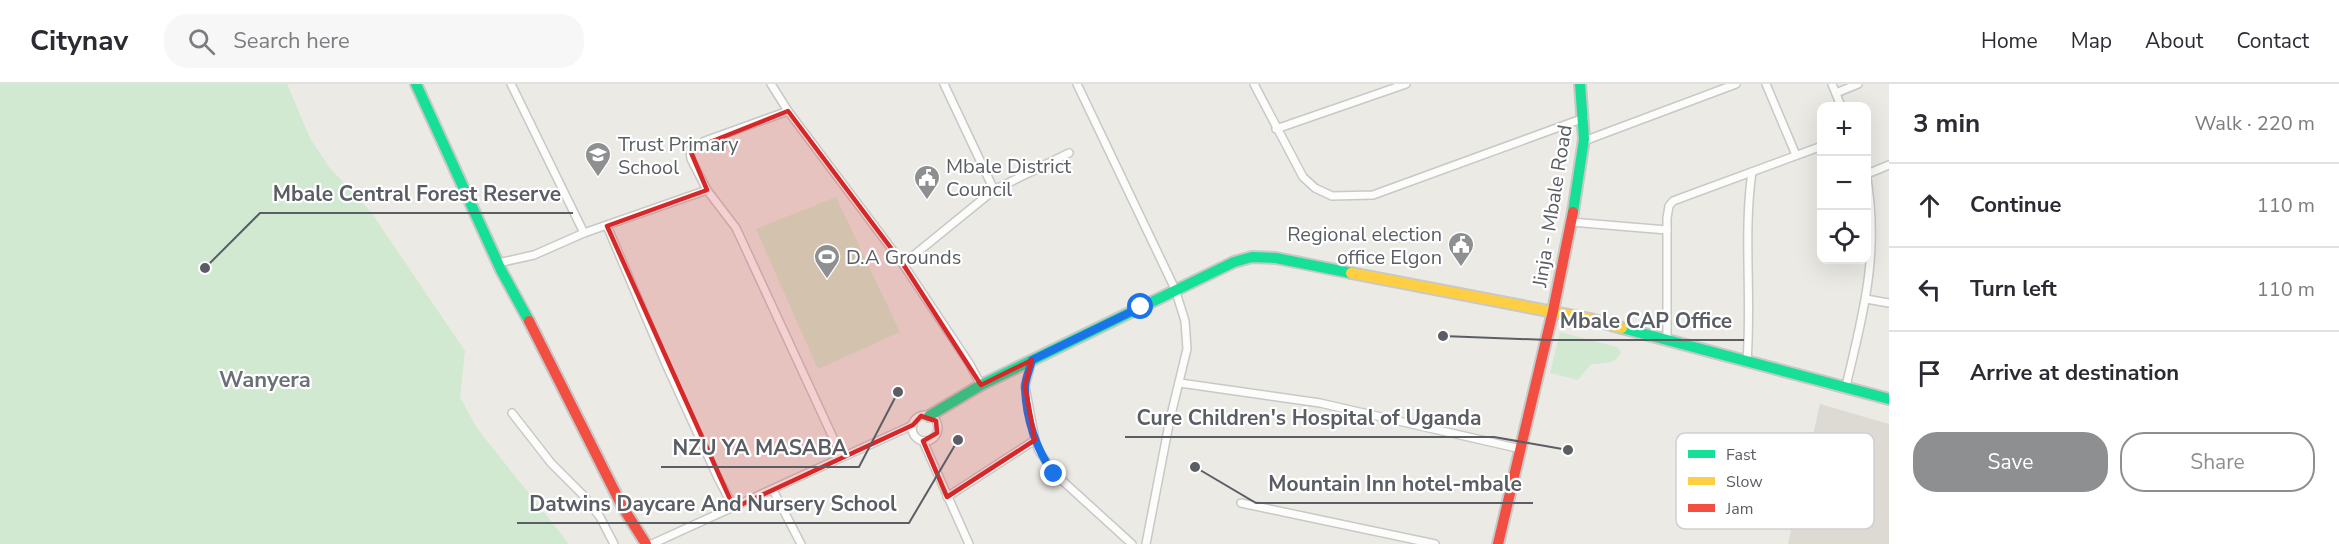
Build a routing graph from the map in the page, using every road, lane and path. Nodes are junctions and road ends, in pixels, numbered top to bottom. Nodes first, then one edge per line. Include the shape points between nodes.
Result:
1 (416, 84) edge
2 (511, 84) edge
3 (771, 84) edge
4 (944, 84) edge
5 (1077, 84) edge
6 (1254, 84) edge
7 (1406, 84) edge
8 (1580, 84) edge
9 (1736, 84) edge
10 (1766, 84) edge
11 (1832, 84) edge
12 (1858, 84) edge
13 (1836, 93) junction
14 (1839, 102) edge
15 (788, 111) junction
16 (1584, 118) junction
17 (1276, 129) junction
18 (1584, 141) junction
19 (1817, 148) edge
20 (1069, 153) dead end
21 (1797, 155) junction
22 (1889, 165) edge
23 (1752, 172) junction
24 (1871, 172) edge
25 (707, 190) junction
26 (994, 190) junction
27 (1871, 210) edge
28 (1571, 222) junction
29 (607, 226) junction
30 (1667, 230) junction
31 (584, 233) junction
32 (498, 263) junction
33 (903, 264) junction
34 (1175, 288) junction
35 (1866, 299) junction
36 (1889, 303) edge
37 (1553, 311) junction
38 (1667, 339) junction
39 (1032, 360) junction
40 (1747, 360) junction
41 (1180, 383) junction
42 (981, 385) junction
43 (1846, 386) junction
44 (1889, 399) edge
45 (512, 413) dead end
46 (929, 416) junction
47 (913, 425) junction
48 (1035, 440) junction
49 (923, 441) junction
50 (1521, 448) junction
51 (842, 457) junction
52 (773, 490) junction
53 (947, 497) junction
54 (1241, 503) dead end
55 (734, 508) junction
56 (614, 544) edge
57 (646, 544) edge
58 (652, 544) edge
59 (801, 544) edge
60 (969, 544) edge
61 (1132, 544) edge
62 (1146, 544) edge
63 (1435, 544) edge
64 (1498, 544) edge

1 - 32 street
2 - 31 street
3 - 15 street
4 - 26 street
5 - 34 street
6 - 17 street
7 - 17 street
8 - 16 street, Jinja - Mbale Road
9 - 18 street
10 - 21 street
11 - 13 street
12 - 13 street
13 - 14 street
15 - 25 street via 690,150
15 - 33 street
16 - 17 street via 1373,195 1332,196 1315,188 1303,177
16 - 18 street, Jinja - Mbale Road
18 - 28 street, Jinja - Mbale Road
19 - 21 street
20 - 26 street
21 - 23 street
22 - 24 street
23 - 30 street via 1673,201
23 - 40 street via 1746,227 1750,293
25 - 29 street
25 - 51 street via 736,228
26 - 33 street
27 - 35 street via 1872,253
28 - 30 street
28 - 37 street, Jinja - Mbale Road
29 - 31 street
29 - 55 street
30 - 38 street
31 - 32 street via 534,255
32 - 57 street via 622,506
33 - 42 street
34 - 37 street via 1234,262 1252,257 1276,258
34 - 39 street
34 - 41 street via 1188,337
35 - 36 street
35 - 43 street
37 - 38 street
37 - 50 street, Jinja - Mbale Road
38 - 40 street
39 - 42 street
39 - 48 street via 1025,386
40 - 43 street
41 - 50 street via 1320,403
41 - 62 street
42 - 46 street
43 - 44 street
45 - 56 street via 551,463 583,495
46 - 47 street via 917,418
46 - 49 street via 938,425 937,433 931,440
47 - 49 street via 913,434
47 - 51 street
48 - 53 street
48 - 61 street via 1054,474
49 - 53 street
50 - 64 street, Jinja - Mbale Road
51 - 52 street
52 - 55 street
52 - 59 street
53 - 60 street
54 - 63 street
55 - 58 street

